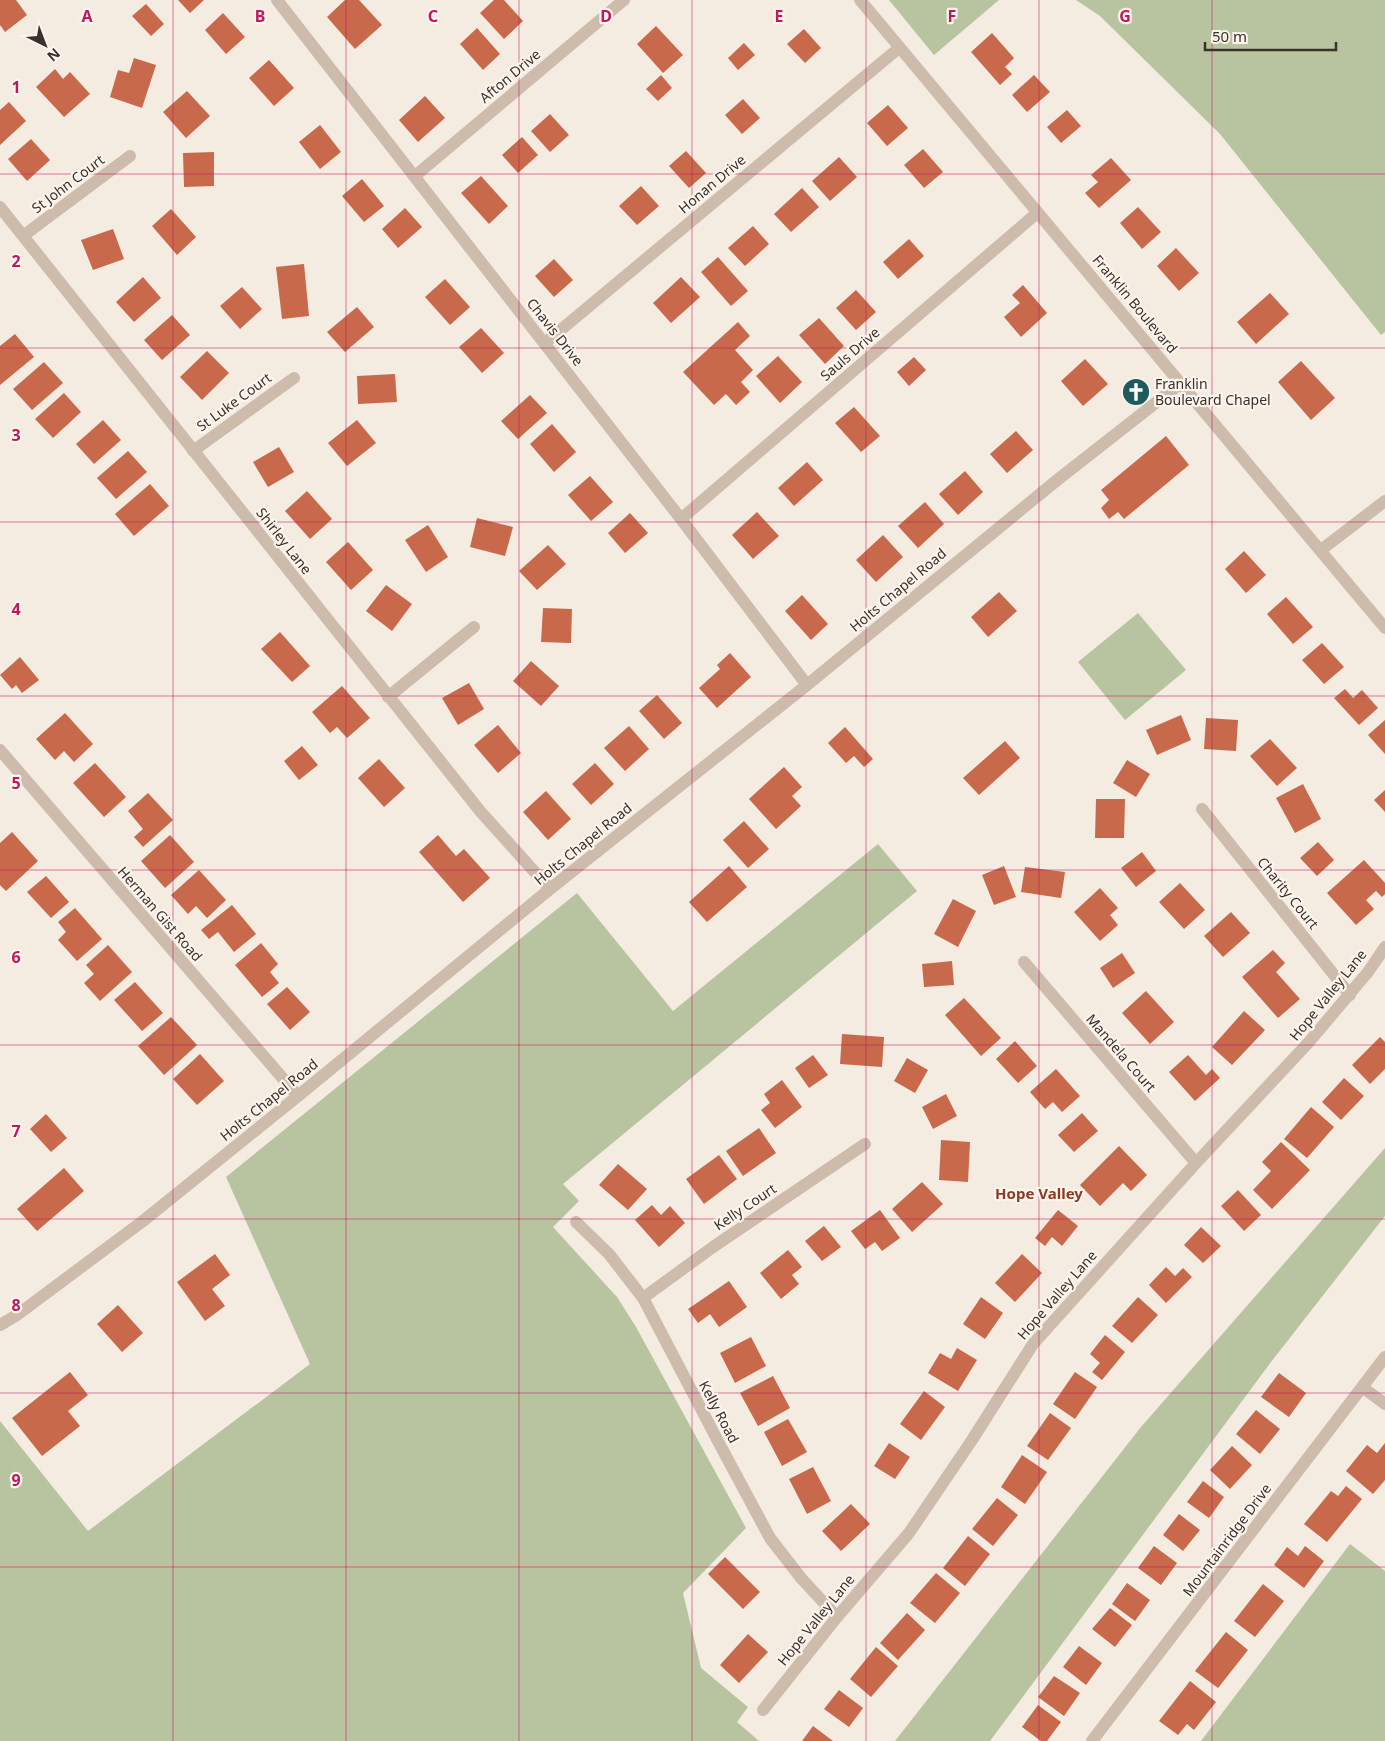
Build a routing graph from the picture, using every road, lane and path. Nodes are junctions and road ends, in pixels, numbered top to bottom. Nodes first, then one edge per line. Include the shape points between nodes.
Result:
1 (624, 0) edge
2 (860, 0) edge
3 (283, 2) edge
4 (899, 48) junction
5 (130, 156) dead end
6 (415, 176) junction
7 (0, 207) edge
8 (1037, 213) junction
9 (23, 236) junction
10 (544, 343) junction
11 (294, 378) dead end
12 (1181, 383) junction
13 (193, 451) junction
14 (1385, 501) edge
15 (682, 519) junction
16 (1321, 550) junction
17 (474, 627) dead end
18 (1385, 628) edge
19 (807, 685) junction
20 (388, 697) junction
21 (0, 750) edge
22 (1202, 809) dead end
23 (550, 889) junction
24 (1385, 948) edge
25 (1024, 962) dead end
26 (1350, 995) junction
27 (298, 1096) junction
28 (865, 1144) dead end
29 (1196, 1163) junction
30 (576, 1222) dead end
31 (643, 1298) junction
32 (0, 1325) edge
33 (1385, 1357) edge
34 (1362, 1387) junction
35 (1385, 1404) edge
36 (837, 1617) junction
37 (763, 1710) dead end
38 (1092, 1741) edge

1 - 6 street, Afton Drive
2 - 4 street, Franklin Boulevard
3 - 6 street, Chavis Drive
4 - 8 street, Franklin Boulevard
4 - 10 street, Honan Drive
5 - 9 street, St John Court
6 - 10 street, Chavis Drive
7 - 9 street, Shirley Lane
8 - 12 street, Franklin Boulevard
8 - 15 street, Sauls Drive
9 - 13 street, Shirley Lane
10 - 15 street, Chavis Drive
11 - 13 street, St Luke Court
12 - 16 street, Franklin Boulevard
12 - 19 street, Holts Chapel Road via 1034,498
13 - 20 street, Shirley Lane
14 - 16 street
15 - 19 street, Chavis Drive
16 - 18 street, Franklin Boulevard
17 - 20 street
19 - 23 street, Holts Chapel Road
20 - 23 street, Shirley Lane via 480,811
21 - 27 street, Herman Gist Road
22 - 26 street, Charity Court
23 - 27 street, Holts Chapel Road
24 - 26 street, Hope Valley Lane
25 - 29 street, Mandela Court
26 - 29 street, Hope Valley Lane
27 - 32 street, Holts Chapel Road via 116,1242
28 - 31 street, Kelly Court
29 - 36 street, Hope Valley Lane via 1033,1344 909,1533
30 - 31 street, Kelly Road via 609,1254
31 - 36 street, Kelly Road via 770,1538
33 - 34 street, Mountainridge Drive
34 - 35 street
34 - 38 street, Mountainridge Drive
36 - 37 street, Hope Valley Lane

